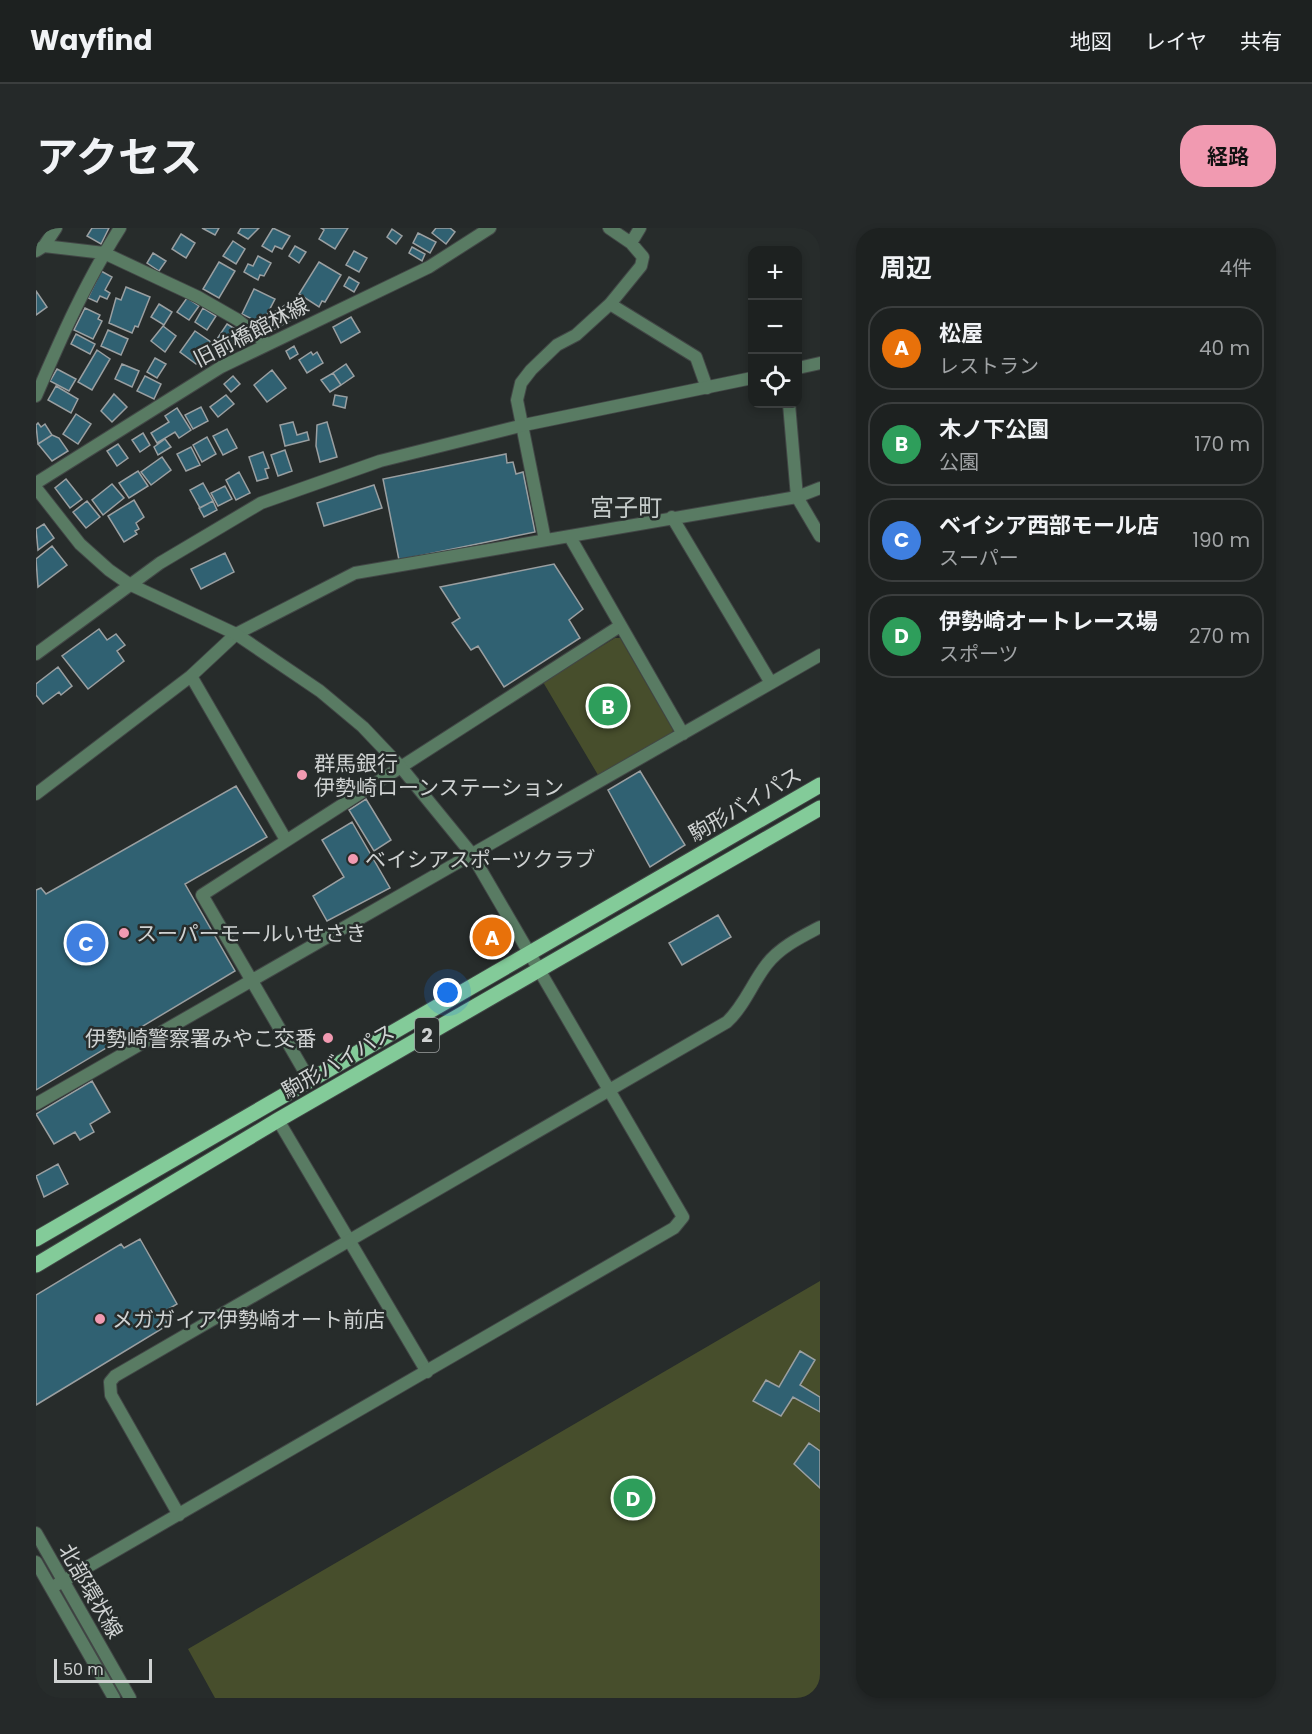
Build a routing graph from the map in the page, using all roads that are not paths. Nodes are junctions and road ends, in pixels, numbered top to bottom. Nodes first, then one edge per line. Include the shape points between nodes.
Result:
1 (56, 228) edge
2 (120, 228) edge
3 (490, 228) edge
4 (609, 228) edge
5 (640, 228) edge
6 (631, 243) junction
7 (40, 248) edge
8 (104, 253) junction
9 (610, 304) junction
10 (267, 344) junction
11 (820, 363) edge
12 (802, 367) edge
13 (748, 379) edge
14 (707, 388) junction
15 (36, 396) edge
16 (789, 408) edge
17 (524, 426) junction
18 (36, 483) edge
19 (36, 488) edge
20 (820, 489) edge
21 (797, 497) junction
22 (672, 517) junction
23 (820, 536) edge
24 (570, 537) junction
25 (545, 540) junction
26 (129, 584) junction
27 (620, 626) junction
28 (236, 634) junction
29 (36, 654) edge
30 (820, 655) edge
31 (191, 676) junction
32 (771, 683) junction
33 (683, 734) junction
34 (400, 766) junction
35 (820, 785) edge
36 (36, 794) edge
37 (820, 808) edge
38 (286, 840) junction
39 (471, 853) junction
40 (820, 927) edge
41 (529, 953) junction
42 (540, 970) junction
43 (251, 983) junction
44 (310, 1081) junction
45 (611, 1091) junction
46 (36, 1104) edge
47 (278, 1120) junction
48 (36, 1239) edge
49 (349, 1240) junction
50 (36, 1265) edge
51 (427, 1372) junction
52 (179, 1515) junction
53 (36, 1533) edge
54 (36, 1562) edge
55 (64, 1582) junction
56 (51, 1588) junction
57 (114, 1698) edge
58 (130, 1698) edge

1 - 7 street
2 - 8 street
3 - 10 street, 旧前橋館林線 via 429,267
4 - 6 street
5 - 6 street
6 - 9 street via 643,257 641,266
7 - 8 street
8 - 10 street via 198,297 238,320
8 - 15 street
9 - 14 street via 696,357
9 - 17 street via 576,335 557,345 521,383 517,400
10 - 18 street, 旧前橋館林線 via 221,367
11 - 12 street
13 - 14 street
14 - 17 street
16 - 21 street
17 - 25 street
17 - 26 street via 380,461 261,503
19 - 26 street via 80,544
20 - 21 street
21 - 22 street
21 - 23 street
22 - 24 street
22 - 32 street
24 - 25 street
24 - 27 street
25 - 28 street via 355,573
26 - 28 street
26 - 29 street
27 - 33 street
27 - 34 street
28 - 31 street
28 - 34 street via 320,691 363,727
30 - 32 street
31 - 36 street
31 - 38 street
32 - 33 street
33 - 39 street
34 - 38 street
34 - 39 street
35 - 41 main road, 駒形バイパス / 2
37 - 42 main road, 駒形バイパス / 2
38 - 43 street via 202,895
39 - 41 street
39 - 43 street
40 - 45 street via 776,954 743,1005 727,1022
41 - 42 street
41 - 44 main road, 駒形バイパス / 2
42 - 45 street
42 - 47 main road, 駒形バイパス / 2
43 - 44 street
43 - 46 street
44 - 48 main road, 駒形バイパス / 2
45 - 49 street
45 - 51 street via 683,1217 680,1223
47 - 49 street
47 - 50 main road, 駒形バイパス / 2
49 - 51 street
49 - 52 street via 112,1379 111,1395
51 - 52 street
52 - 55 street
53 - 55 street, 北部環状線
54 - 56 street, 北部環状線
55 - 56 street
55 - 58 street, 北部環状線
56 - 57 street, 北部環状線

